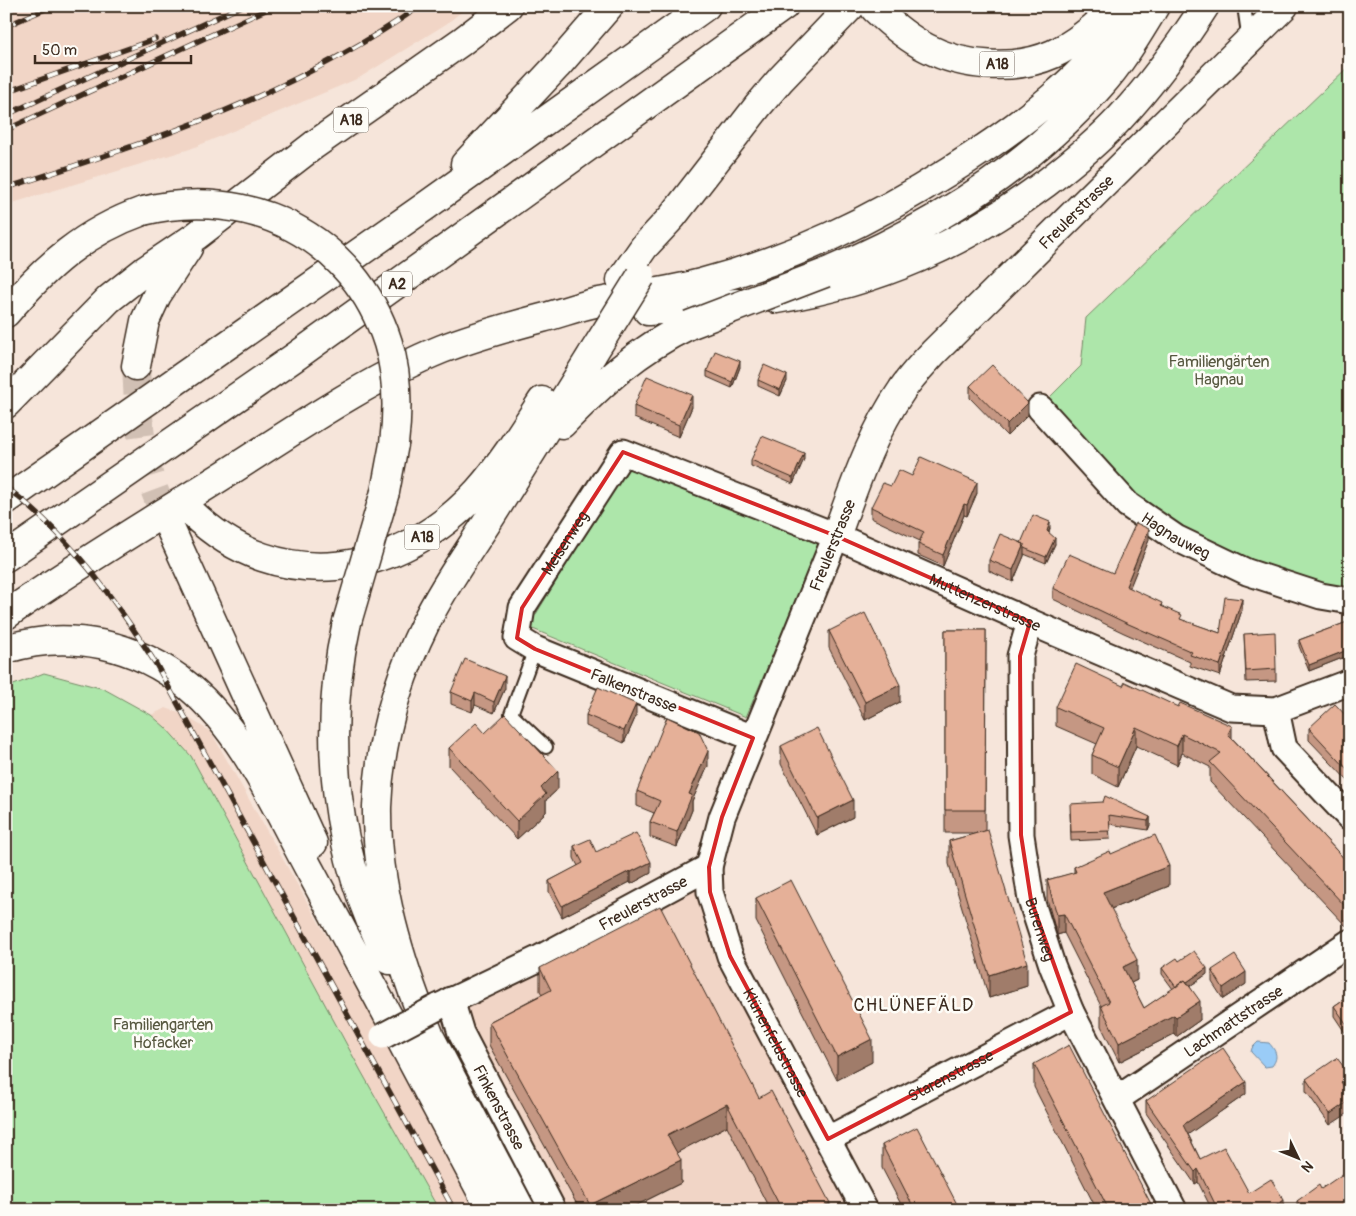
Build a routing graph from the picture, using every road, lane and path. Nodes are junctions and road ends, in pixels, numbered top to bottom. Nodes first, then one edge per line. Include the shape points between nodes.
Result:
1 (508, 6) edge
2 (609, 6) edge
3 (706, 6) edge
4 (784, 6) edge
5 (1116, 6) edge
6 (1135, 6) edge
7 (1155, 6) edge
8 (1205, 6) edge
9 (1244, 6) edge
10 (1284, 6) edge
11 (862, 7) edge
12 (1249, 41) junction
13 (424, 208) junction
14 (196, 236) junction
15 (6, 313) edge
16 (527, 322) junction
17 (586, 349) junction
18 (136, 366) tunnel mouth
19 (6, 404) edge
20 (1040, 408) dead end
21 (623, 452) joint
22 (525, 463) junction
23 (6, 500) edge
24 (836, 536) junction
25 (6, 557) edge
26 (1350, 601) edge
27 (6, 615) edge
28 (1030, 622) junction
29 (526, 643) junction
30 (6, 649) edge
31 (1350, 682) edge
32 (1276, 710) junction
33 (753, 738) junction
34 (546, 747) dead end
35 (1350, 818) edge
36 (709, 867) junction
37 (1350, 942) edge
38 (445, 1004) junction
39 (1071, 1012) junction
40 (406, 1038) junction
41 (1116, 1099) junction
42 (828, 1139) junction
43 (490, 1210) edge
44 (521, 1210) edge
45 (553, 1210) edge
46 (865, 1210) edge
47 (1174, 1210) edge

1 - 14 main road, A18 via 307,151
2 - 13 main road
3 - 13 main road
4 - 25 main road, A2 via 303,351
5 - 11 main road, A18 via 1082,37 1052,54 1020,63 1000,64 964,61 928,49
6 - 16 main road via 1095,58 1051,99 972,157 871,216 796,253 760,266 676,289 595,303
7 - 22 main road, bridge via 1099,88 1052,135 986,186 869,254 689,325 643,350 604,382
8 - 16 main road via 1150,82 1090,147 1022,201 931,253 850,284 784,298
9 - 12 lane
10 - 12 main road, Freulerstrasse
11 - 17 main road, bridge via 832,26 758,106 672,217 658,248 631,278
12 - 24 main road, Freulerstrasse via 917,371 902,389 880,427
13 - 23 main road
14 - 18 main road, A18 via 145,321
14 - 19 main road via 109,300
15 - 40 main road, bridge via 47,268 72,247 143,211 173,204 228,206 276,219 298,230 335,258 367,297 388,342 396,384 394,444 385,492 348,622 338,672 333,734 336,791 355,880 384,952
16 - 27 main road via 440,350 362,389
17 - 22 main road
17 - 40 main road, A18 via 477,492 443,523 398,550 339,566 285,564 262,558 210,530 181,520
20 - 26 street, Hagnauweg via 1128,505 1176,538 1247,572 1321,596
21 - 24 street, Muttenzerstrasse
21 - 29 street, Meisenweg via 522,608
22 - 40 main road via 426,621 396,694 383,746 378,830 397,946 412,992
24 - 28 street, Muttenzerstrasse
24 - 33 street, Freulerstrasse
28 - 32 street, Muttenzerstrasse via 1231,708
28 - 39 street, Burenweg via 1020,656 1021,835 1031,900
29 - 33 street, Falkenstrasse
29 - 34 lane via 510,714
30 - 40 main road via 56,640 114,646 164,669 207,704 234,736 253,766
31 - 32 street, Muttenzerstrasse
32 - 35 street via 1284,748
33 - 36 street, Freulerstrasse via 722,816
36 - 38 street, Freulerstrasse via 540,958
36 - 42 street, Klünenfeldstrasse via 710,892 730,956
37 - 41 street, Lachmattstrasse
38 - 40 street, Freulerstrasse, bridge
38 - 45 street, Finkenstrasse
39 - 41 street, Burenweg
39 - 42 street, Starenstrasse
40 - 43 main road
40 - 44 main road
41 - 47 street, Burenweg
42 - 46 street, Klünenfeldstrasse

